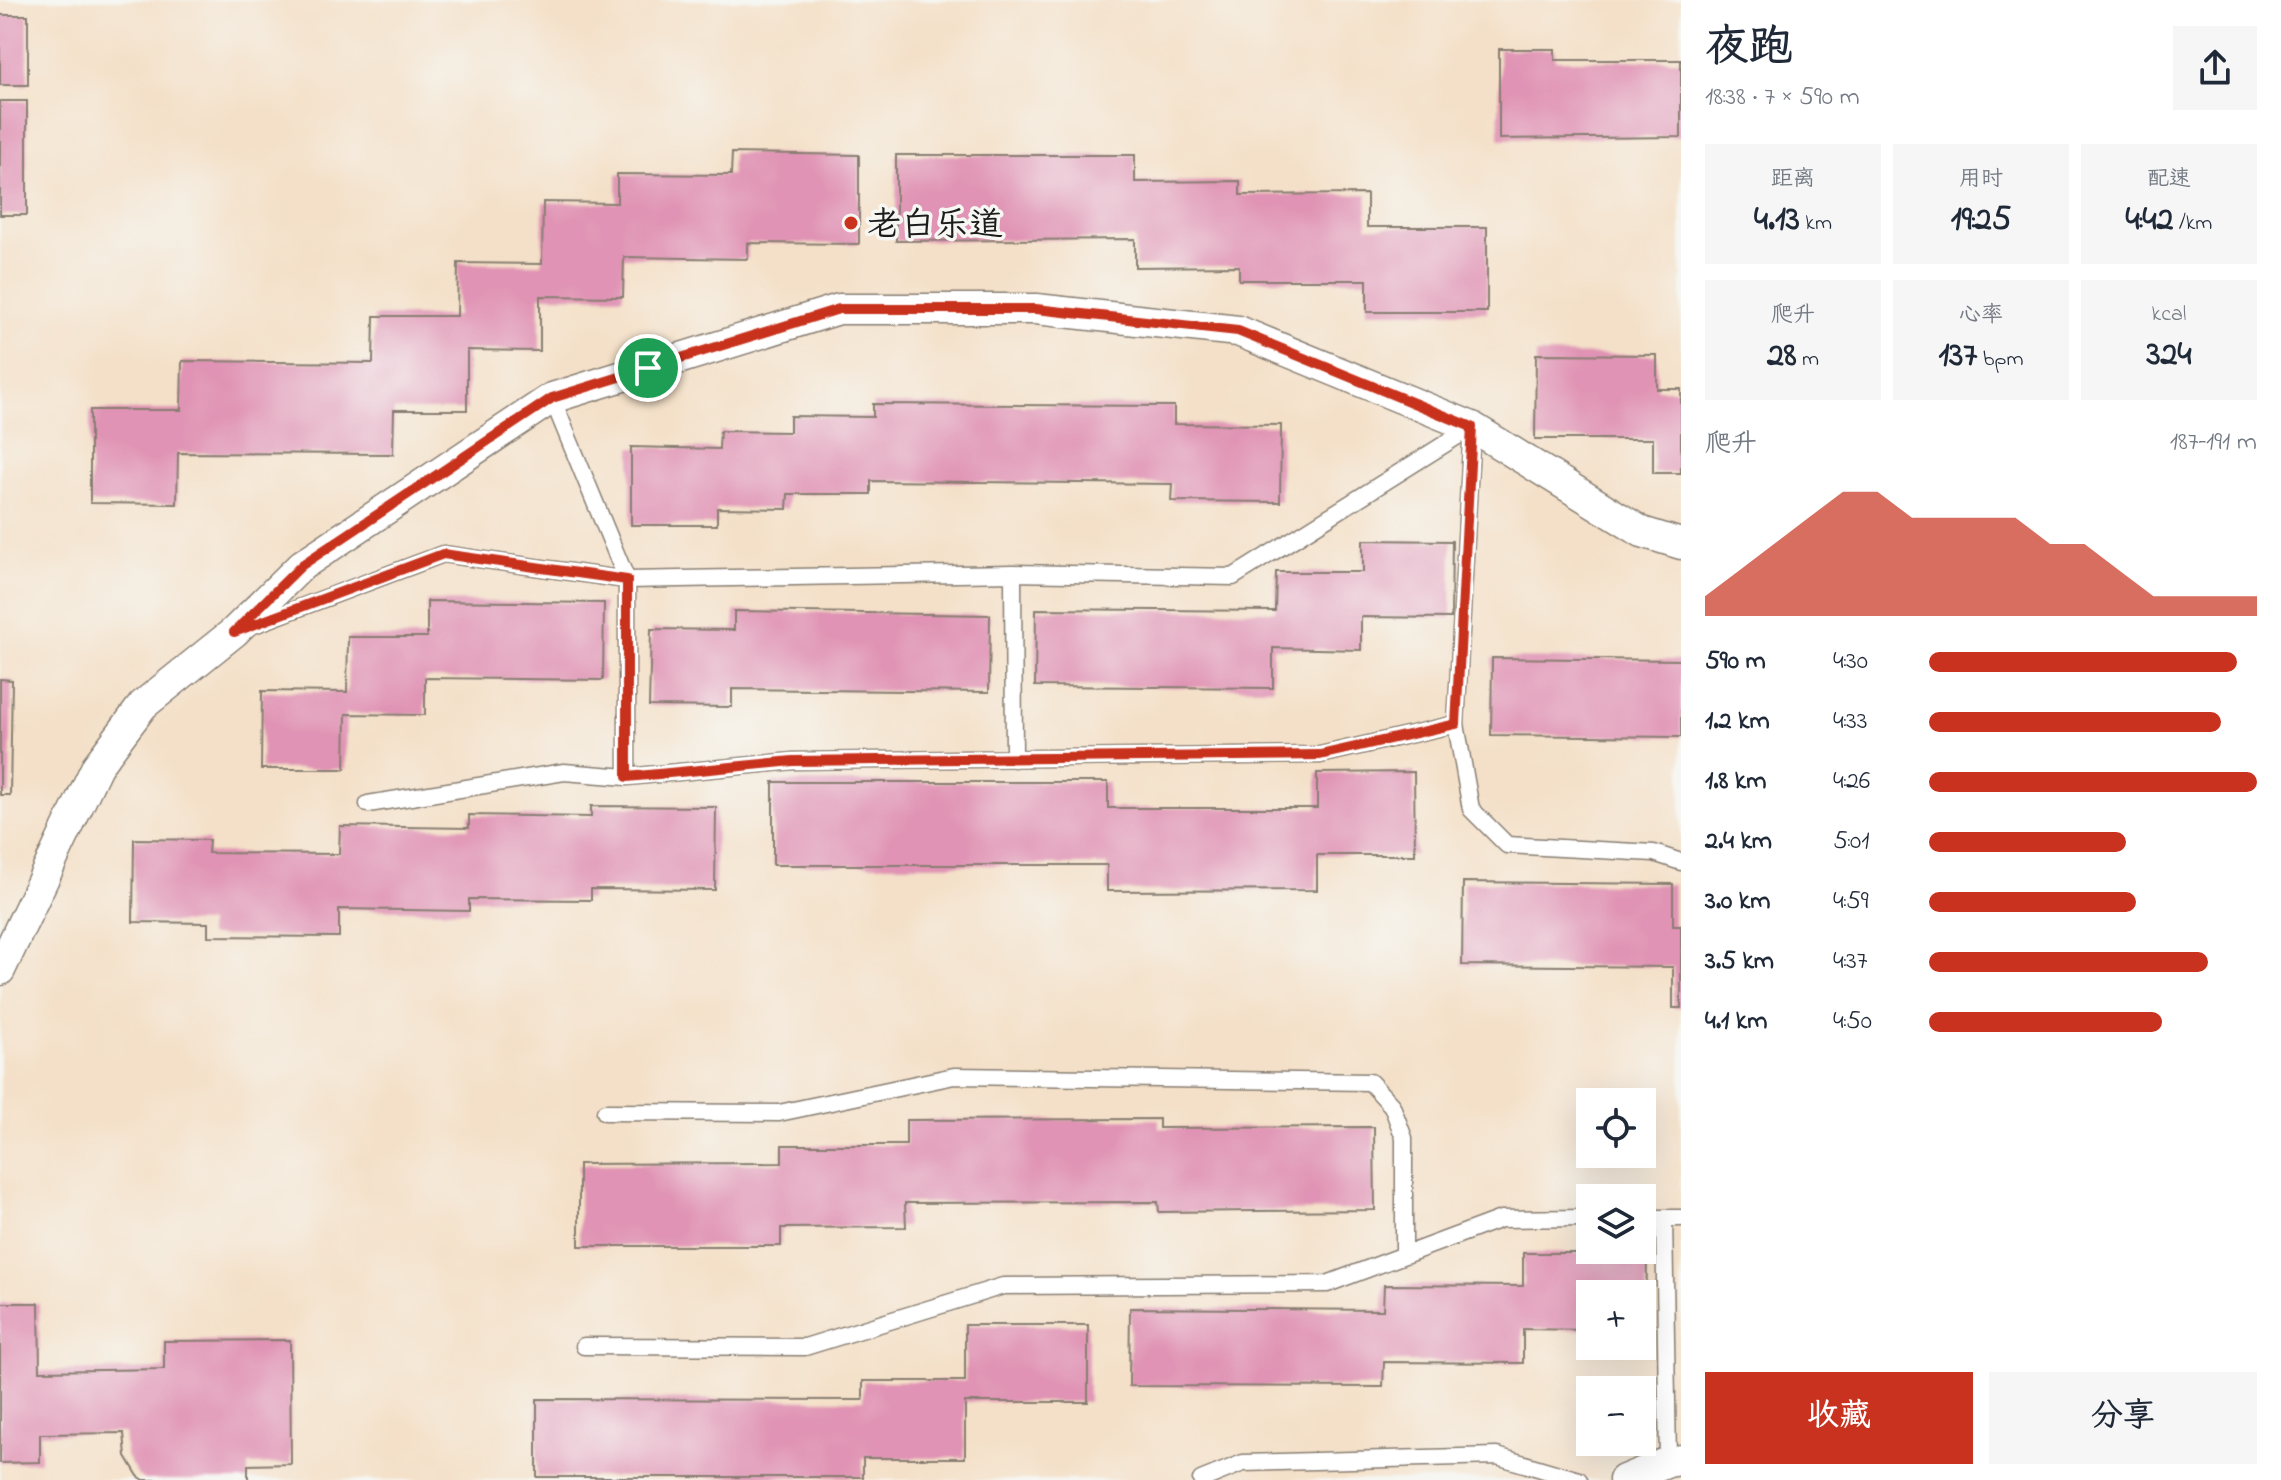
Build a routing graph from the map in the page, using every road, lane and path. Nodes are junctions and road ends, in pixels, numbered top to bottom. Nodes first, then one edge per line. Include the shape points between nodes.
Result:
1 (552, 398) junction
2 (1472, 427) junction
3 (1681, 544) edge
4 (1013, 573) junction
5 (627, 580) junction
6 (234, 632) junction
7 (1456, 724) junction
8 (1014, 759) junction
9 (627, 777) junction
10 (368, 804) dead end
11 (1681, 862) edge
12 (0, 970) edge
13 (605, 1112) dead end
14 (1576, 1218) edge
15 (1656, 1218) edge
16 (1664, 1218) junction
17 (1681, 1218) edge
18 (1404, 1255) junction
19 (584, 1346) dead end
20 (1674, 1461) edge
21 (1201, 1480) edge
22 (1579, 1480) edge
23 (1624, 1480) edge

1 - 2 street via 839,309 1036,309 1238,331
1 - 5 lane
1 - 6 street via 302,565
2 - 3 street via 1642,532
2 - 4 lane via 1233,577
2 - 7 lane
4 - 5 lane
4 - 8 lane
5 - 6 lane via 443,554
5 - 9 lane
6 - 12 street via 143,705 97,766
7 - 8 lane via 1320,755
7 - 11 lane via 1471,809 1507,845 1654,853
8 - 9 lane via 793,761
9 - 10 lane via 564,772
13 - 18 lane via 779,1113 954,1076 1370,1082 1392,1106 1404,1138
14 - 18 lane via 1501,1219
15 - 16 lane
16 - 17 lane
16 - 20 lane
18 - 19 lane via 1327,1284 1003,1286 805,1347
20 - 23 street
21 - 22 lane via 1243,1463 1497,1456

